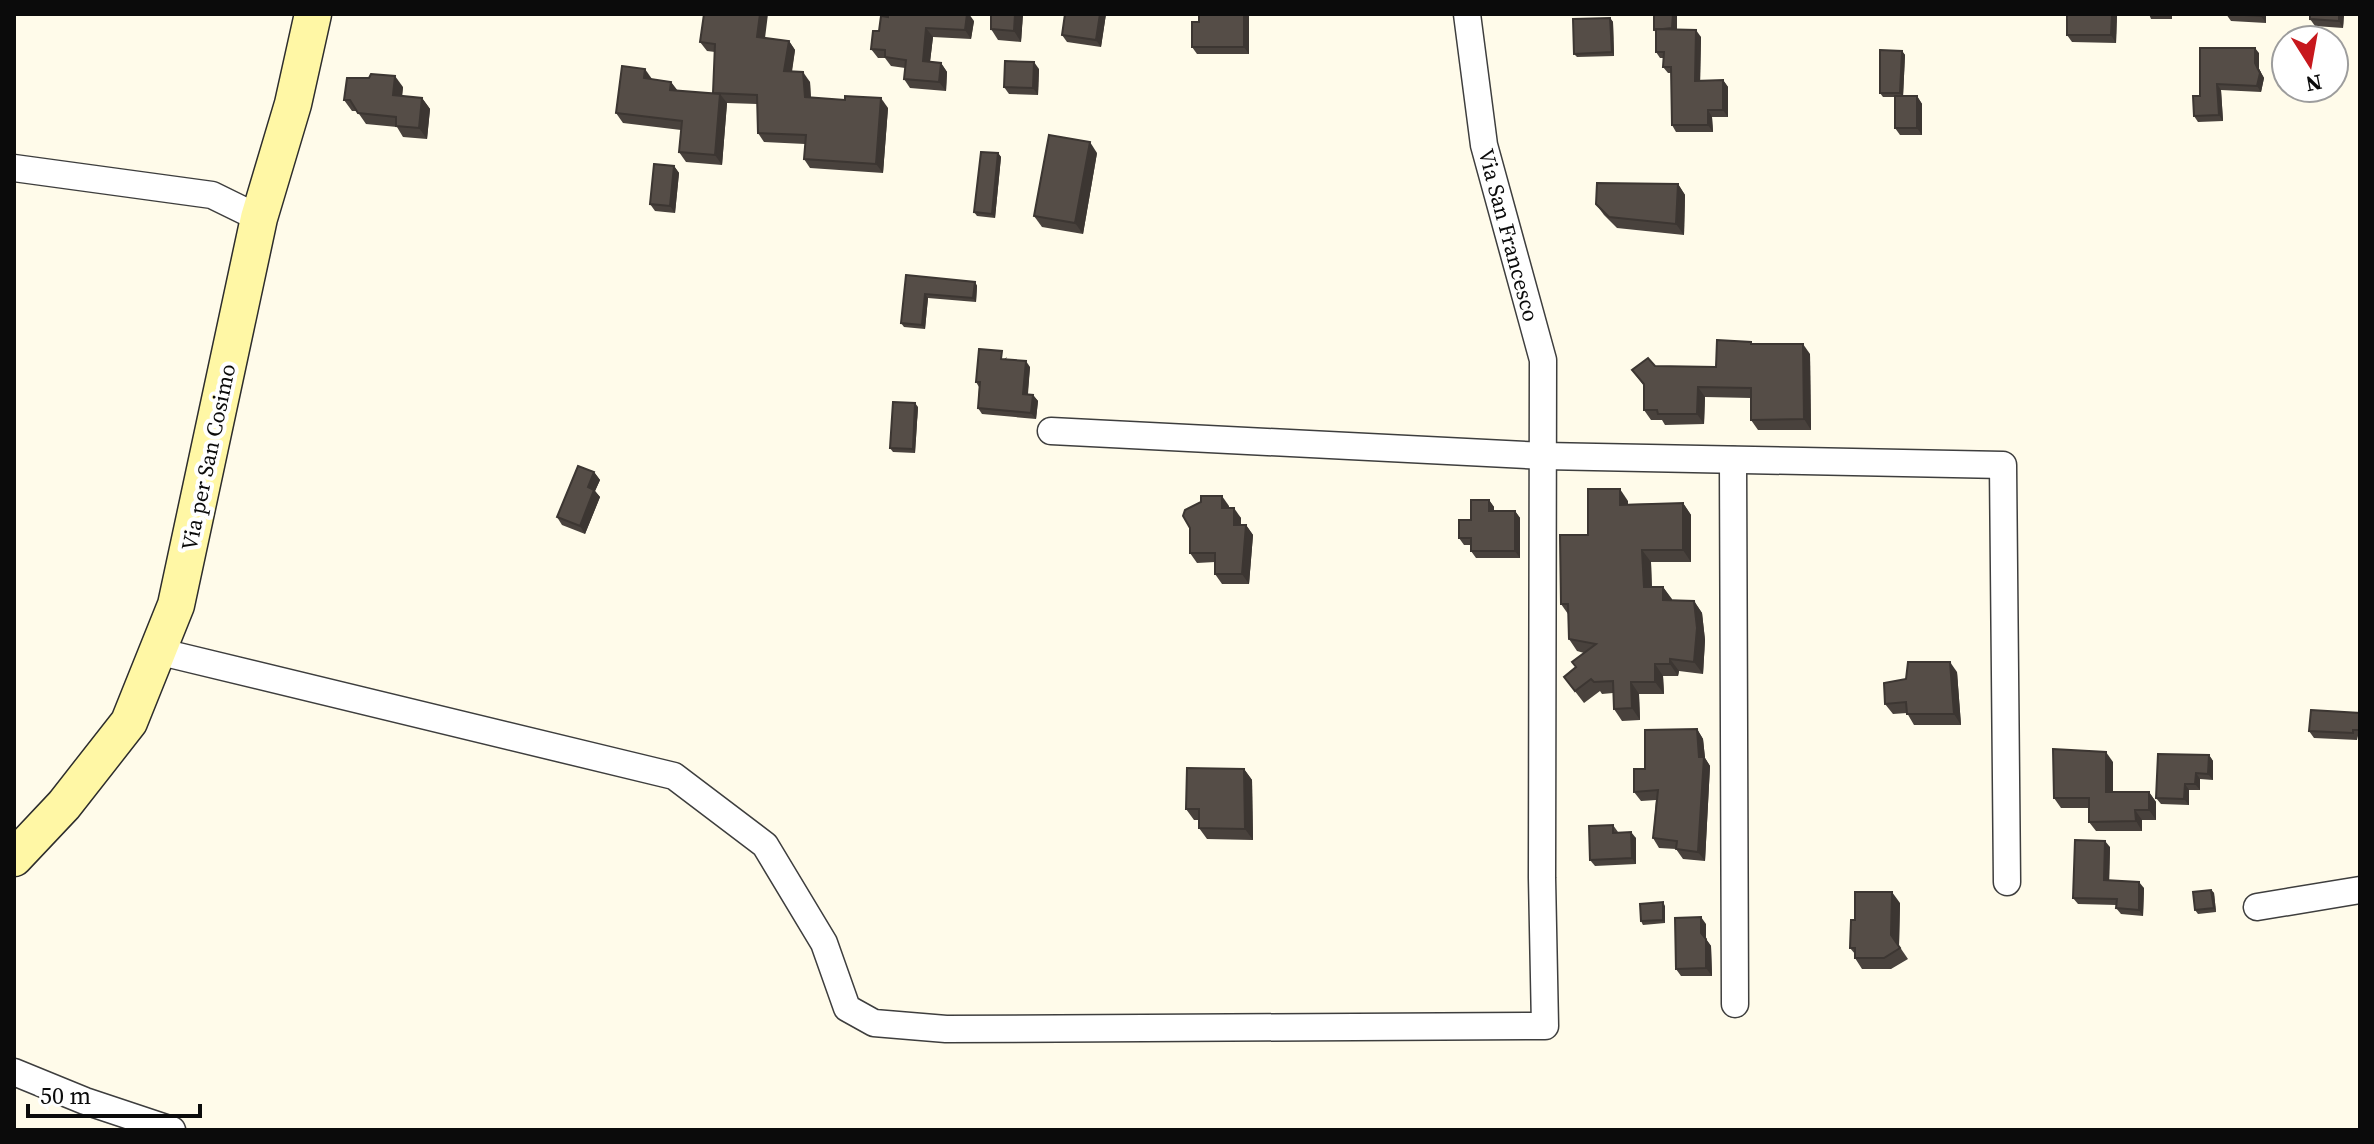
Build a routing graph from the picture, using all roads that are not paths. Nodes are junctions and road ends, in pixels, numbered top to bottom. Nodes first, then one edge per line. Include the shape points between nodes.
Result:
1 (313, 14) edge
2 (1467, 14) edge
3 (14, 168) edge
4 (259, 218) junction
5 (1051, 431) dead end
6 (1544, 456) junction
7 (1733, 460) junction
8 (157, 651) junction
9 (14, 858) edge
10 (2007, 882) dead end
11 (2360, 890) edge
12 (2257, 907) dead end
13 (1735, 1004) dead end
14 (14, 1072) edge
15 (172, 1130) edge

1 - 4 street, Via per San Cosimo
2 - 6 street, Via San Francesco via 1484,145 1543,360
3 - 4 street via 212,195
4 - 8 street, Via per San Cosimo via 182,583
5 - 6 street
6 - 7 street
6 - 8 street, Via San Francesco via 1545,1026 946,1029 874,1023 847,1008 824,943 765,845 674,776
7 - 10 street via 2003,465
7 - 13 street
8 - 9 street, Via per San Cosimo via 129,722
11 - 12 street
14 - 15 street

